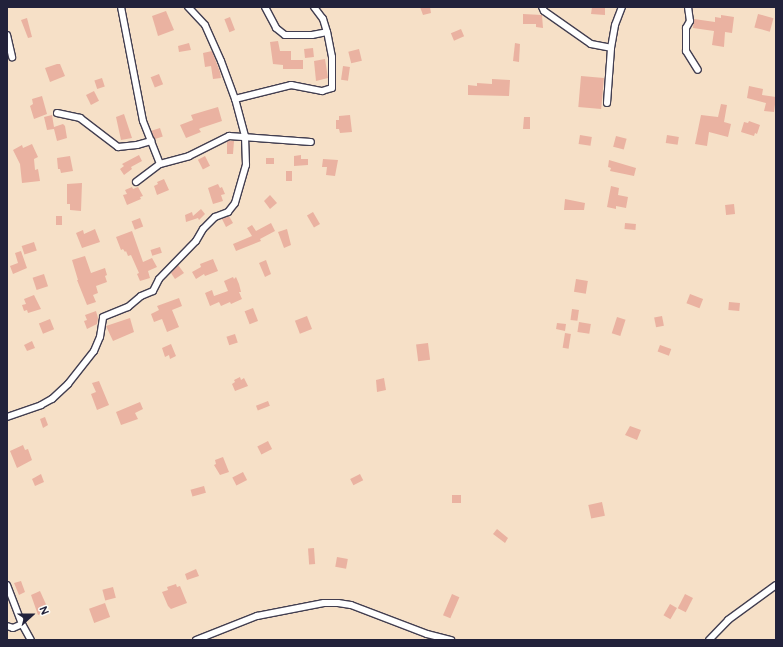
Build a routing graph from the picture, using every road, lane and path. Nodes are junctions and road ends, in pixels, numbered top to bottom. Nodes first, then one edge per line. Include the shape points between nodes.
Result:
1 (121, 7) edge
2 (188, 7) edge
3 (265, 7) edge
4 (314, 7) edge
5 (542, 7) edge
6 (622, 7) edge
7 (688, 7) edge
8 (327, 32) junction
9 (7, 35) edge
10 (611, 48) junction
11 (12, 57) dead end
12 (698, 70) dead end
13 (234, 99) junction
14 (607, 103) dead end
15 (58, 113) dead end
16 (245, 136) junction
17 (151, 141) junction
18 (311, 142) dead end
19 (160, 164) junction
20 (136, 182) dead end
21 (7, 417) edge
22 (776, 584) edge
23 (7, 585) edge
24 (22, 624) junction
25 (7, 626) edge
26 (31, 640) edge
27 (196, 640) edge
28 (451, 640) edge
29 (708, 640) edge

1 - 17 street via 143,121
2 - 13 street via 205,25
3 - 8 street via 276,28 285,35
4 - 8 street
5 - 10 street via 591,44
6 - 10 street via 615,25
7 - 12 street via 690,20 686,28 686,51
8 - 13 street via 332,57 332,88 322,91 291,85
9 - 11 street
10 - 14 street
13 - 16 street
15 - 17 street via 80,118 118,147
16 - 18 street
16 - 19 street via 229,136 189,156
16 - 21 street via 246,165 235,203 228,212 215,217 203,229 196,241 159,279 153,291 141,296 128,307 103,317 100,337 94,351 68,384 52,399
17 - 19 street
19 - 20 street
22 - 29 street via 728,620
23 - 24 street
24 - 25 street via 13,628
24 - 26 street
27 - 28 street via 257,616 324,603 351,606 427,634

